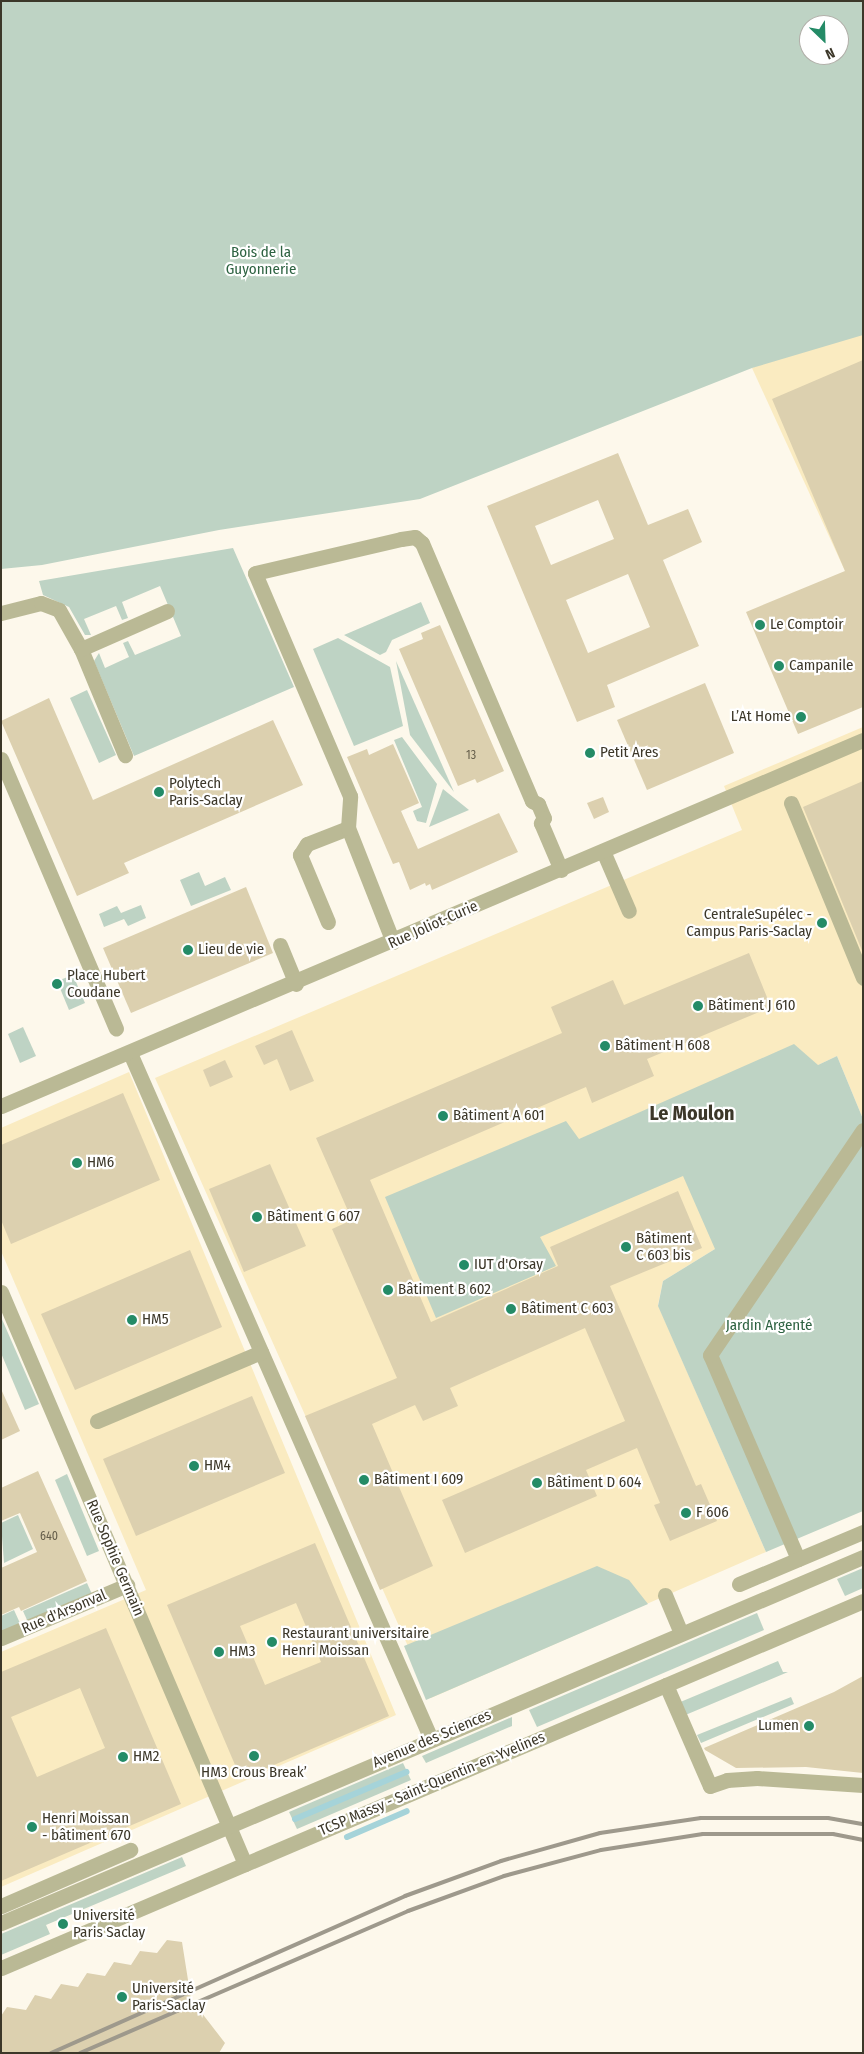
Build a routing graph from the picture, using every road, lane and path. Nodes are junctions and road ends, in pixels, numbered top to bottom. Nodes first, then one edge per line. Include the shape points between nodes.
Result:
1 (167, 612) dead end
2 (1, 613) edge
3 (80, 649) junction
4 (863, 740) edge
5 (126, 755) dead end
6 (1, 759) edge
7 (791, 803) dead end
8 (348, 828) junction
9 (603, 851) junction
10 (561, 870) junction
11 (629, 911) dead end
12 (328, 922) dead end
13 (393, 942) junction
14 (280, 945) dead end
15 (863, 978) edge
16 (296, 984) junction
17 (116, 1028) dead end
18 (130, 1053) junction
19 (1, 1106) edge
20 (863, 1130) edge
21 (1, 1292) edge
22 (261, 1352) junction
23 (96, 1421) dead end
24 (863, 1532) edge
25 (863, 1557) edge
26 (791, 1567) junction
27 (739, 1584) dead end
28 (127, 1585) junction
29 (664, 1595) dead end
30 (863, 1601) edge
31 (681, 1633) junction
32 (1, 1638) edge
33 (666, 1684) junction
34 (431, 1739) junction
35 (863, 1785) edge
36 (230, 1825) junction
37 (130, 1850) dead end
38 (245, 1864) junction
39 (1, 1906) edge
40 (1, 1923) edge
41 (1, 1968) edge

1 - 3 street
2 - 3 street via 41,603 51,604 64,616
3 - 5 street
4 - 9 street, Rue Joliot-Curie
6 - 17 street
7 - 15 street
8 - 10 street via 350,796 254,574 415,537 422,543 532,801 538,804 544,818 541,823
8 - 12 street via 308,844 300,855
8 - 13 street
9 - 10 street, Rue Joliot-Curie
9 - 11 street
10 - 13 street, Rue Joliot-Curie
13 - 16 street, Rue Joliot-Curie
14 - 16 street
16 - 18 street, Rue Joliot-Curie
18 - 19 street, Rue Joliot-Curie
18 - 22 street
20 - 26 street via 710,1355
21 - 28 street, Rue Sophie Germain
22 - 23 street
22 - 34 street
24 - 26 street
25 - 31 street, Avenue des Sciences
26 - 27 street
28 - 32 street, Rue d'Arsonval
28 - 36 street, Rue Sophie Germain
29 - 31 street
30 - 33 street, TCSP Massy - Saint-Quentin-en-Yvelines
31 - 34 street, Avenue des Sciences
33 - 35 street via 710,1786 726,1780 757,1778
33 - 38 street, TCSP Massy - Saint-Quentin-en-Yvelines
34 - 36 street, Avenue des Sciences
36 - 38 street, Rue Sophie Germain
36 - 40 street, Avenue des Sciences
37 - 39 street
38 - 41 street, TCSP Massy - Saint-Quentin-en-Yvelines

